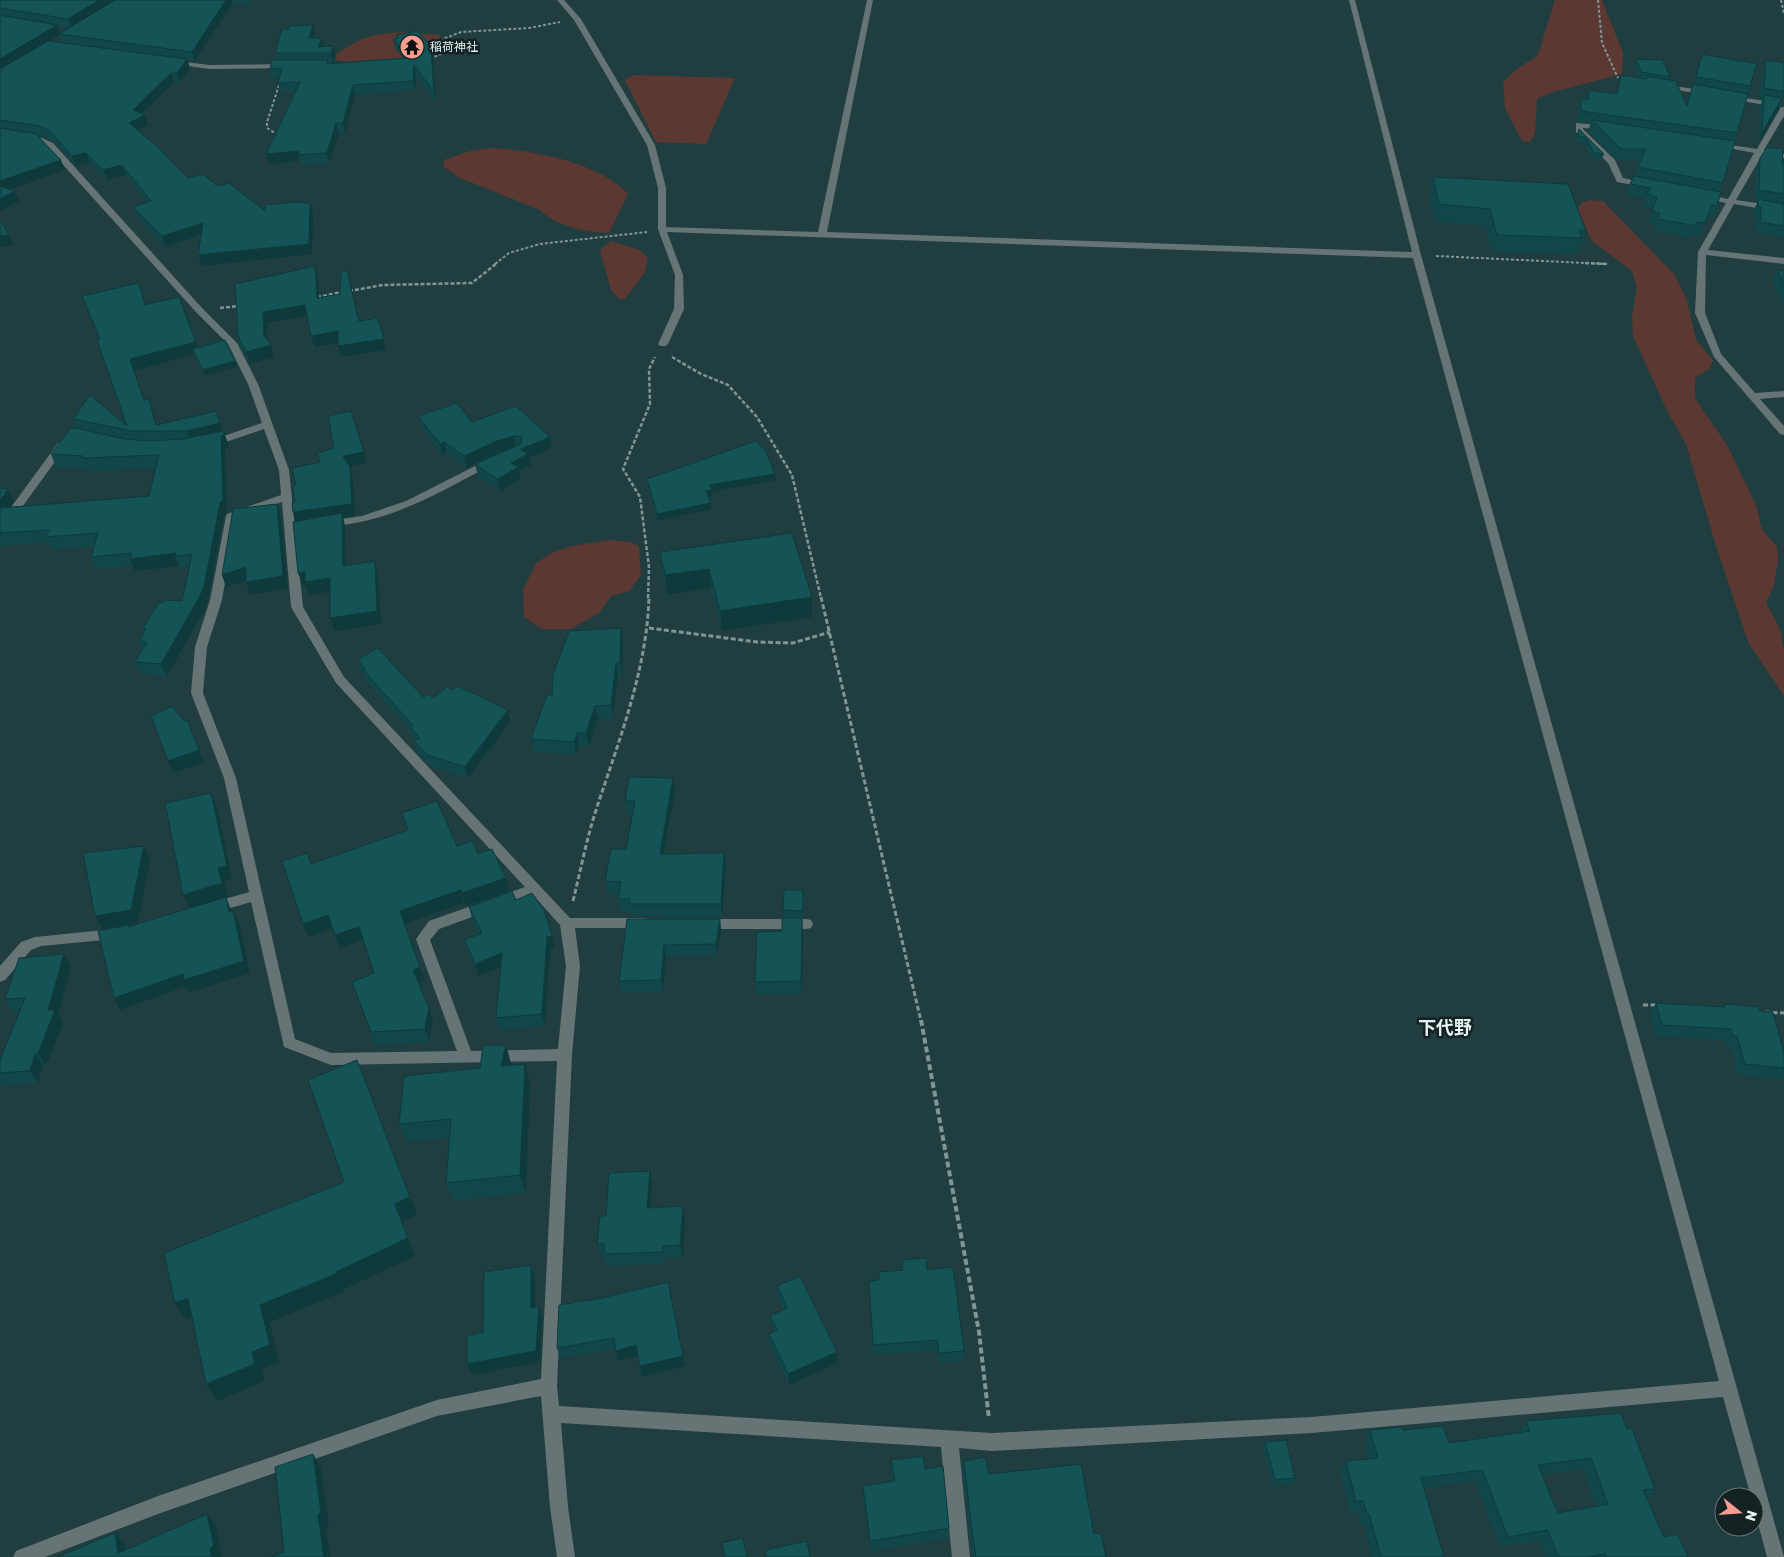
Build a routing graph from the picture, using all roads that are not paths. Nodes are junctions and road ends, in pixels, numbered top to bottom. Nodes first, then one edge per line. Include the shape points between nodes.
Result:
1 (560, 0) edge
2 (870, 0) edge
3 (1352, 0) edge
4 (160, 61) edge
5 (300, 66) edge
6 (1657, 85) edge
7 (1716, 95) edge
8 (1726, 96) edge
9 (1784, 108) edge
10 (1616, 129) edge
11 (0, 133) edge
12 (1713, 144) edge
13 (1761, 152) junction
14 (1784, 156) edge
15 (1656, 188) edge
16 (1693, 195) edge
17 (1730, 201) junction
18 (1784, 210) edge
19 (662, 230) junction
20 (822, 233) junction
21 (1702, 252) junction
22 (1418, 255) junction
23 (1784, 261) edge
24 (663, 344) road end
25 (1784, 394) edge
26 (1754, 396) junction
27 (267, 425) junction
28 (1784, 432) edge
29 (70, 438) edge
30 (200, 446) edge
31 (501, 458) edge
32 (287, 497) junction
33 (16, 508) edge
34 (316, 526) edge
35 (534, 889) junction
36 (256, 895) junction
37 (201, 912) edge
38 (568, 923) junction
39 (657, 924) edge
40 (687, 924) edge
41 (806, 924) dead end
42 (129, 932) edge
43 (0, 976) edge
44 (565, 1055) junction
45 (466, 1056) junction
46 (549, 1386) junction
47 (1728, 1388) junction
48 (551, 1414) junction
49 (949, 1439) junction
50 (22, 1557) edge
51 (566, 1557) edge
52 (962, 1557) edge
53 (1776, 1557) edge

1 - 19 street via 577,19 651,145 662,188
2 - 20 street
3 - 22 street
4 - 5 street via 210,67
6 - 7 street
8 - 9 street
9 - 13 street
10 - 15 street via 1579,125 1579,130 1612,162 1620,180
11 - 27 street via 42,140 50,145 232,343 253,384
12 - 13 street
13 - 14 street
13 - 17 street
16 - 17 street
17 - 18 street
17 - 21 street
19 - 20 street
19 - 24 street via 679,275 679,309
20 - 22 street
21 - 23 street
21 - 26 street via 1700,313 1717,356
22 - 47 street
25 - 26 street
26 - 28 street
27 - 30 street
27 - 32 street via 284,470
29 - 33 street
31 - 34 street via 386,512 364,519
32 - 35 street via 294,529 297,607 340,680
32 - 36 street via 231,516 216,600 201,647 197,693 230,778
35 - 38 street
35 - 45 street via 434,926 422,939
36 - 37 street
36 - 45 street via 289,1043 331,1058
38 - 39 street
38 - 44 street via 573,966
40 - 41 street
42 - 43 street via 40,941 26,946
44 - 45 street
44 - 46 street
46 - 48 street
46 - 50 street via 437,1408 158,1505
47 - 49 street via 1312,1425 992,1442
47 - 53 street
48 - 49 street
48 - 51 street
49 - 52 street

